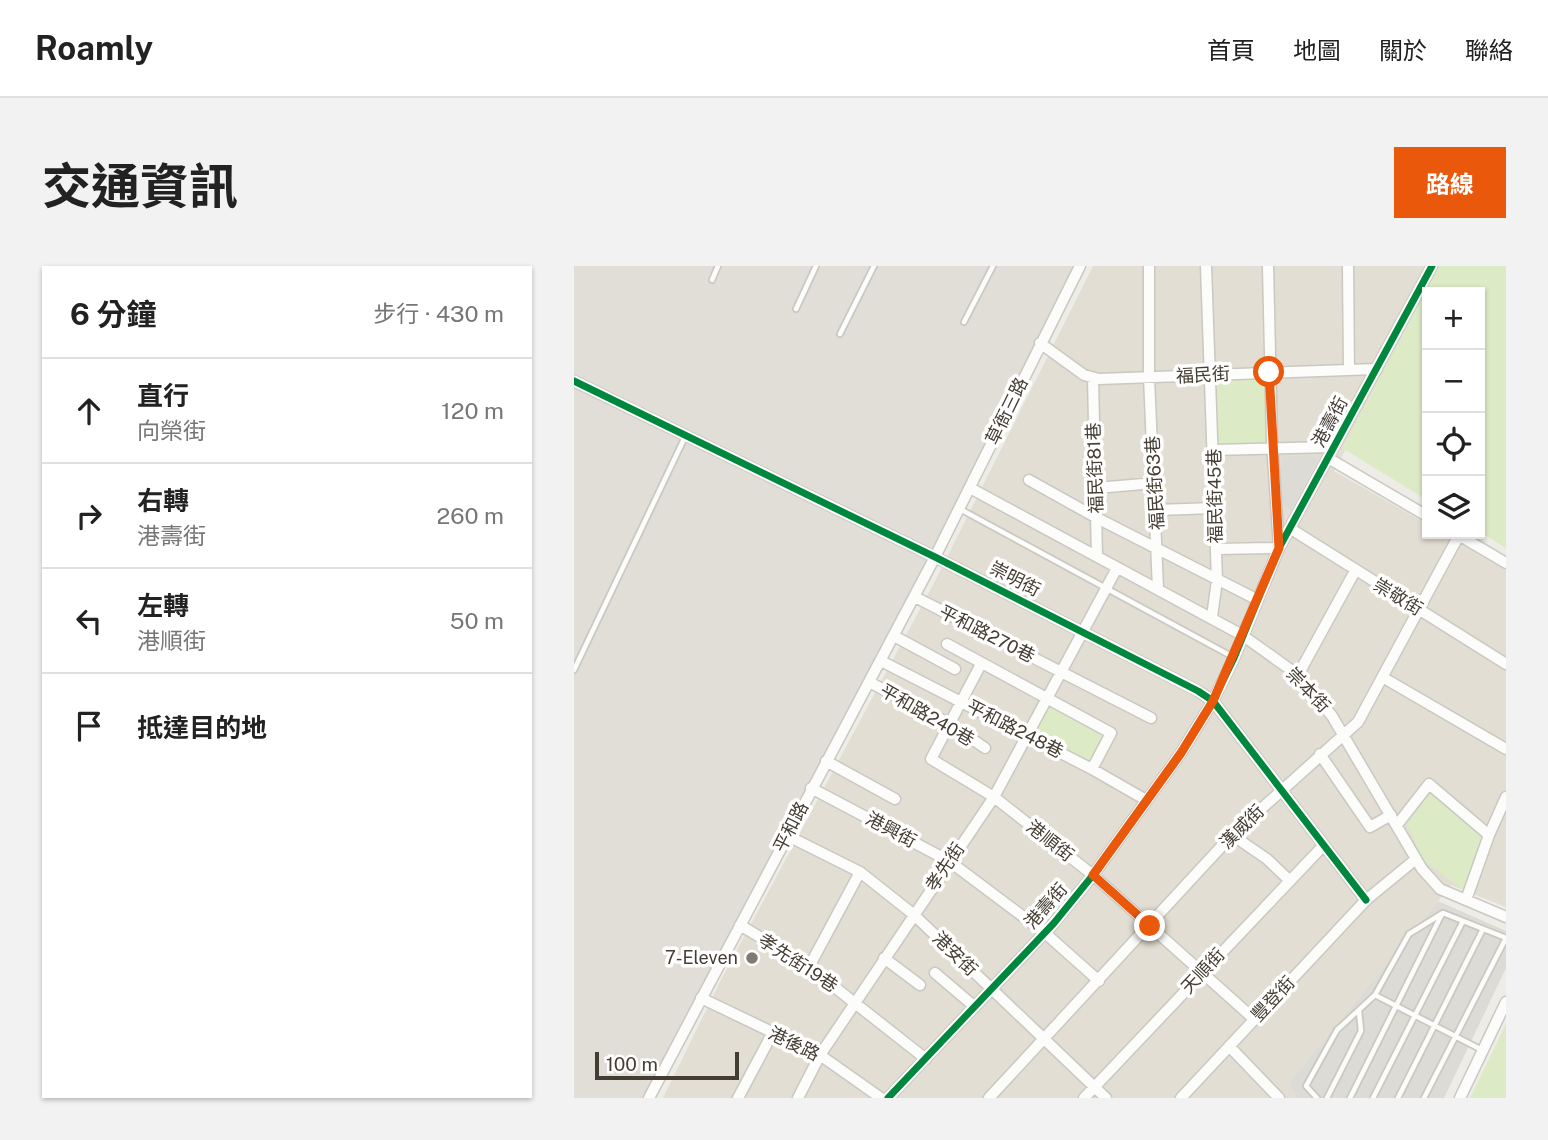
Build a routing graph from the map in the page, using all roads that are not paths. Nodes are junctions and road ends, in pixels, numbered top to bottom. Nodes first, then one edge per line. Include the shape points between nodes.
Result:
1 (718, 266) edge
2 (816, 266) edge
3 (874, 266) edge
4 (993, 266) edge
5 (1080, 266) edge
6 (1149, 266) edge
7 (1206, 266) edge
8 (1268, 266) edge
9 (1348, 266) edge
10 (1432, 266) edge
11 (712, 280) dead end
12 (796, 309) dead end
13 (964, 322) dead end
14 (840, 334) dead end
15 (1040, 343) junction
16 (1377, 369) junction
17 (1349, 370) junction
18 (1269, 372) junction
19 (1210, 374) junction
20 (1149, 377) junction
21 (1093, 378) junction
22 (574, 381) edge
23 (687, 433) junction
24 (1334, 447) junction
25 (1272, 449) junction
26 (1214, 450) junction
27 (1328, 458) junction
28 (1029, 480) dead end
29 (1155, 483) junction
30 (970, 488) junction
31 (1096, 488) junction
32 (1215, 508) junction
33 (960, 509) junction
34 (1156, 510) junction
35 (1422, 513) edge
36 (1097, 518) junction
37 (1291, 529) junction
38 (1456, 539) edge
39 (1465, 539) edge
40 (1279, 548) junction
41 (1157, 549) junction
42 (1216, 549) junction
43 (936, 557) junction
44 (1097, 557) junction
45 (1506, 563) edge
46 (1117, 568) junction
47 (1355, 571) junction
48 (1217, 580) junction
49 (1107, 587) junction
50 (1158, 589) junction
51 (915, 597) junction
52 (1256, 599) junction
53 (1418, 609) junction
54 (1212, 617) junction
55 (1084, 631) junction
56 (1242, 635) junction
57 (894, 636) junction
58 (947, 644) dead end
59 (1234, 658) junction
60 (881, 661) junction
61 (981, 664) junction
62 (1506, 664) edge
63 (955, 669) dead end
64 (574, 670) edge
65 (1059, 671) junction
66 (1298, 676) junction
67 (1384, 678) junction
68 (869, 682) junction
69 (1046, 697) junction
70 (1213, 701) junction
71 (962, 702) junction
72 (1151, 718) dead end
73 (950, 724) junction
74 (1026, 734) junction
75 (1345, 737) junction
76 (985, 748) dead end
77 (1506, 749) edge
78 (1320, 754) junction
79 (826, 761) junction
80 (1092, 769) junction
81 (811, 788) junction
82 (1280, 790) junction
83 (994, 796) junction
84 (1506, 797) edge
85 (895, 799) dead end
86 (1146, 800) junction
87 (1391, 815) junction
88 (1397, 825) junction
89 (786, 835) junction
90 (1232, 835) junction
91 (1489, 835) junction
92 (1323, 846) junction
93 (1416, 859) junction
94 (949, 861) junction
95 (860, 872) junction
96 (1093, 875) junction
97 (1290, 881) junction
98 (1366, 900) junction
99 (1466, 900) junction
100 (1443, 913) junction
101 (913, 914) junction
102 (1506, 917) edge
103 (1463, 921) junction
104 (740, 925) junction
105 (1150, 926) junction
106 (1483, 929) junction
107 (1045, 933) junction
108 (1506, 938) edge
109 (884, 958) junction
110 (809, 968) junction
111 (1203, 972) junction
112 (935, 973) dead end
113 (1099, 981) junction
114 (920, 985) dead end
115 (992, 989) junction
116 (1375, 995) junction
117 (701, 998) junction
118 (856, 1001) junction
119 (1506, 1002) edge
120 (1396, 1006) junction
121 (975, 1007) junction
122 (1359, 1010) junction
123 (1415, 1015) junction
124 (1254, 1019) junction
125 (1434, 1026) junction
126 (772, 1034) junction
127 (1454, 1036) junction
128 (1046, 1038) junction
129 (1229, 1046) junction
130 (1482, 1051) junction
131 (820, 1055) junction
132 (926, 1059) junction
133 (1095, 1087) junction
134 (649, 1098) edge
135 (738, 1098) edge
136 (798, 1098) edge
137 (881, 1098) edge
138 (888, 1098) edge
139 (989, 1098) edge
140 (1084, 1098) edge
141 (1106, 1098) edge
142 (1181, 1098) edge
143 (1279, 1098) edge
144 (1317, 1098) edge
145 (1327, 1098) edge
146 (1350, 1098) edge
147 (1373, 1098) edge
148 (1398, 1098) edge
149 (1424, 1098) edge
150 (1460, 1098) edge

1 - 11 lane
2 - 12 lane
3 - 14 lane
4 - 13 lane
5 - 15 street, 草衙三路
6 - 20 street, 福民街63巷
7 - 19 street, 福民街45巷
8 - 18 street
9 - 17 street
10 - 16 street, 港壽街
15 - 21 street
15 - 30 street, 草衙三路
16 - 17 street, 福民街
16 - 24 street, 港壽街
17 - 18 street, 福民街
18 - 19 street, 福民街
18 - 25 street
19 - 20 street, 福民街
19 - 26 street, 福民街45巷
20 - 21 street, 福民街
20 - 29 street, 福民街63巷
21 - 31 street, 福民街81巷
22 - 23 street, 崇明街
23 - 43 street, 崇明街
23 - 64 lane
24 - 25 street
24 - 27 street, 港壽街
25 - 26 street
25 - 40 street
26 - 32 street, 福民街45巷
27 - 35 street
27 - 37 street, 港壽街
28 - 36 street
29 - 31 street
29 - 34 street, 福民街63巷
30 - 33 street, 草衙三路
30 - 44 street, 崇本街
31 - 36 street, 福民街81巷
32 - 34 street
32 - 42 street, 福民街45巷
33 - 43 street, 草衙三路
33 - 49 lane
34 - 41 street, 福民街63巷
36 - 41 street
36 - 44 street, 福民街81巷
37 - 40 street, 港壽街
37 - 47 street, 崇敬街
38 - 53 street, 漢威街
39 - 45 street
40 - 42 street
40 - 52 street, 港壽街
41 - 48 street
41 - 50 street, 福民街63巷
42 - 48 street, 福民街45巷
43 - 51 street, 平和路
43 - 55 street, 崇明街
44 - 46 street, 崇本街
46 - 49 street, 孝先街
46 - 50 street, 崇本街
47 - 53 street, 崇敬街
47 - 66 street
48 - 52 street
48 - 54 street, 福民街45巷
49 - 55 street, 孝先街
49 - 59 lane
50 - 54 street, 崇本街
51 - 57 street, 平和路
51 - 65 street, 平和路270巷
52 - 56 street, 港壽街
53 - 62 street, 崇敬街
53 - 67 street, 漢威街
54 - 56 street, 崇本街
55 - 65 street, 孝先街
55 - 70 street, 崇明街
56 - 59 street, 港壽街
56 - 66 street, 崇本街
57 - 60 street, 平和路
57 - 63 street
58 - 61 street
59 - 70 street, 港壽街
60 - 68 street, 平和路
60 - 71 street, 平和路248巷
61 - 69 street
61 - 71 street
65 - 69 street, 孝先街
65 - 72 street, 平和路270巷
66 - 75 street, 崇本街
67 - 75 street, 漢威街
67 - 77 street
68 - 73 street, 平和路240巷
68 - 79 street, 平和路
69 - 74 street, 孝先街
69 - 80 street via 1111,733
70 - 82 street, 崇明街
70 - 86 street, 港壽街
71 - 73 street
71 - 74 street, 平和路248巷
73 - 76 street, 平和路240巷
73 - 83 street, 港順街 via 931,760
74 - 80 street, 平和路248巷
74 - 83 street, 孝先街
75 - 78 street, 漢威街
75 - 87 street, 崇本街
78 - 82 street, 漢威街
78 - 87 street via 1370,827
79 - 81 street, 平和路
79 - 85 street
80 - 86 street, 平和路248巷
81 - 89 street, 平和路
81 - 94 street, 港興街
82 - 90 street, 漢威街
82 - 92 street, 崇明街
83 - 94 street, 孝先街
83 - 96 street, 港順街
84 - 91 street
86 - 96 street, 港壽街
87 - 88 street, 崇本街
88 - 91 street via 1429,783
88 - 93 street, 崇本街
89 - 95 street, 港安街
89 - 104 street, 平和路
90 - 97 street
90 - 105 street, 漢威街
91 - 99 street
92 - 97 street, 天順街
92 - 98 street, 崇明街
93 - 98 street, 豐登街
93 - 99 street, 崇本街 via 1440,889
94 - 101 street, 孝先街
94 - 107 street, 港興街
95 - 101 street, 港安街
95 - 110 street
96 - 105 street, 港順街
96 - 107 street, 港壽街
97 - 111 street, 天順街
98 - 124 street, 豐登街
99 - 102 street, 崇本街
100 - 103 lane
100 - 116 lane via 1409,934
100 - 120 lane
101 - 109 street, 孝先街
101 - 115 street, 港安街
103 - 106 lane
103 - 123 lane
104 - 110 street, 孝先街19巷
104 - 117 street, 平和路
105 - 111 street, 港順街
105 - 113 street, 漢威街
106 - 108 lane
106 - 125 lane
107 - 113 street, 港興街
107 - 115 street, 港壽街
108 - 127 lane
109 - 114 street
109 - 118 street, 孝先街
110 - 118 street, 孝先街19巷
111 - 124 street, 港順街
111 - 133 street, 天順街
112 - 121 street
113 - 128 street, 漢威街
115 - 121 street, 港壽街
115 - 128 street, 港安街
116 - 120 lane
116 - 122 lane
117 - 126 street, 港後路
117 - 134 street, 平和路
118 - 131 street, 孝先街
118 - 132 street, 孝先街19巷
119 - 130 street
120 - 123 lane
120 - 146 lane
121 - 132 street, 港壽街
122 - 144 lane via 1337,1030 1306,1086
122 - 145 lane via 1361,1031
123 - 125 lane
123 - 147 lane
124 - 129 street, 豐登街
125 - 127 lane
125 - 148 lane
126 - 131 street, 港後路
126 - 135 street
127 - 130 lane
127 - 149 lane
128 - 133 street, 港安街
128 - 139 street, 漢威街
129 - 142 street, 豐登街
129 - 143 street
130 - 150 street
131 - 136 street, 孝先街
131 - 137 street, 港後路
132 - 138 street, 港壽街
133 - 140 street, 天順街
133 - 141 street, 港安街

